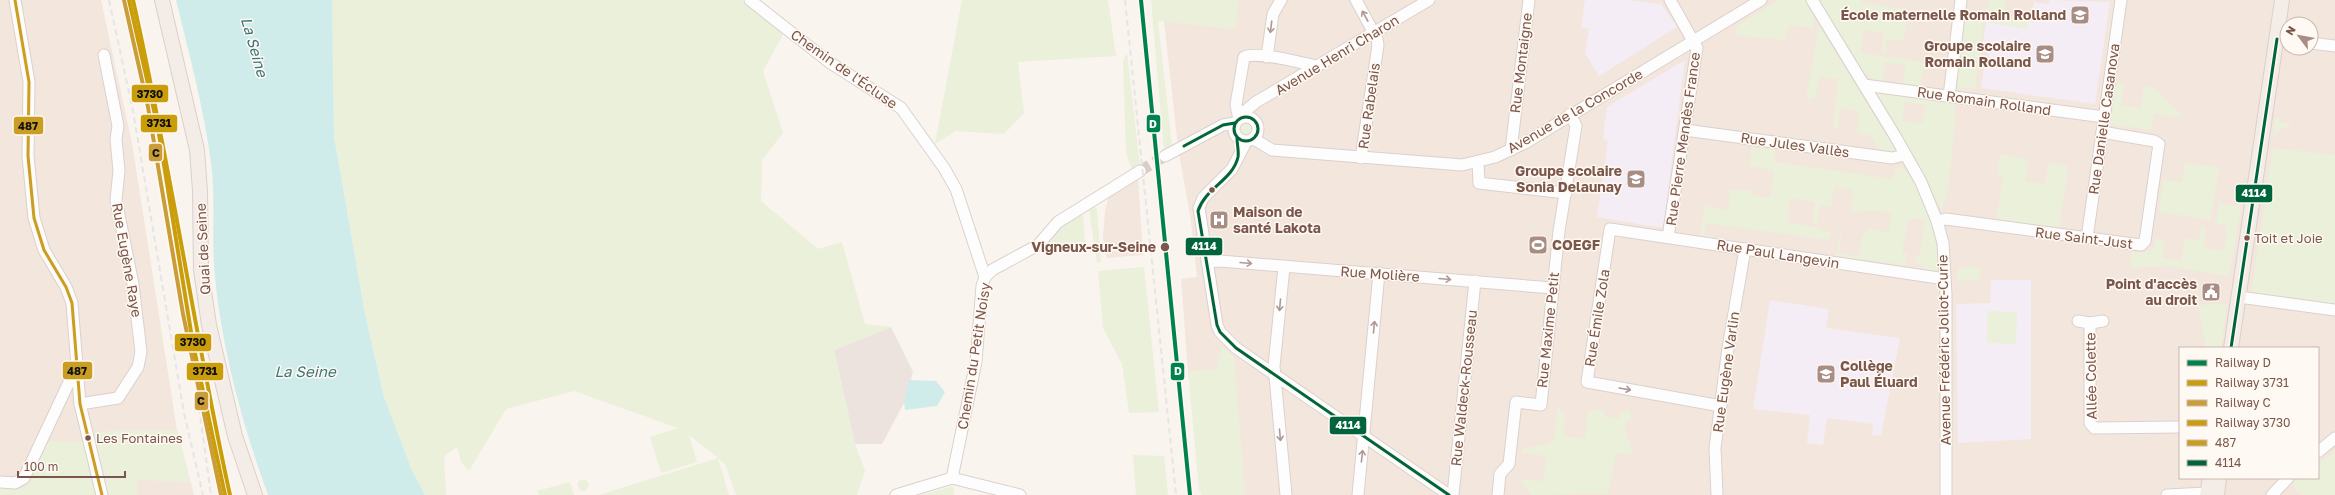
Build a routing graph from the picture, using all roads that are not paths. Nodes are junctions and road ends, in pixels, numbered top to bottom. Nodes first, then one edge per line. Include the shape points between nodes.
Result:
1 (15, 0) edge
2 (162, 0) edge
3 (750, 0) edge
4 (1280, 0) edge
5 (1356, 0) edge
6 (1429, 0) edge
7 (1529, 0) edge
8 (1670, 0) edge
9 (1761, 0) edge
10 (1812, 0) edge
11 (1962, 0) edge
12 (2121, 0) edge
13 (2282, 0) edge
14 (2282, 16) edge
15 (1374, 32) junction
16 (1694, 41) junction
17 (2319, 44) edge
18 (2335, 46) edge
19 (104, 55) dead end
20 (2279, 56) edge
21 (1268, 57) junction
22 (1317, 66) junction
23 (1864, 85) junction
24 (1949, 96) junction
25 (1570, 114) junction
26 (2104, 117) junction
27 (1242, 119) junction
28 (1685, 130) junction
29 (2102, 132) junction
30 (1246, 140) junction
31 (1511, 150) junction
32 (1905, 155) junction
33 (1165, 156) tunnel mouth
34 (1361, 158) junction
35 (1478, 162) junction
36 (1140, 171) tunnel mouth
37 (1566, 193) junction
38 (1937, 221) junction
39 (1610, 229) joint
40 (1668, 237) junction
41 (2087, 238) junction
42 (1746, 249) junction
43 (1207, 262) junction
44 (1284, 267) junction
45 (1379, 273) junction
46 (985, 278) junction
47 (1945, 279) junction
48 (1475, 281) junction
49 (1553, 288) junction
50 (2239, 297) junction
51 (2335, 310) edge
52 (2078, 321) dead end
53 (2103, 321) dead end
54 (2090, 323) junction
55 (2231, 347) edge
56 (78, 375) junction
57 (1275, 375) junction
58 (80, 404) junction
59 (1721, 406) junction
60 (2179, 427) edge
61 (1364, 436) junction
62 (2335, 438) edge
63 (2319, 451) edge
64 (952, 478) junction
65 (2210, 479) edge
66 (2218, 479) edge
67 (2287, 479) edge
68 (0, 482) edge
69 (102, 495) edge
70 (255, 495) edge
71 (896, 495) edge
72 (1020, 495) edge
73 (1286, 495) edge
74 (1358, 495) edge
75 (1449, 495) edge
76 (1453, 495) edge
77 (1498, 495) edge
78 (1717, 495) edge
79 (1946, 495) edge
80 (2167, 495) edge
81 (2210, 495) edge
82 (2272, 495) edge

1 - 56 street via 29,82 28,156 34,218 43,248 72,303
2 - 70 main road, Quai de Seine via 197,150 202,270 209,325 235,436
3 - 46 street, Chemin de l'Écluse via 829,62 901,108 956,189
4 -> 21 street via 1273,14
15 -> 5 street
6 - 15 street, Avenue Henri Charon
7 - 31 street, Rue Montaigne
8 - 16 street
9 - 16 street, Avenue de la Concorde
10 - 23 street, Avenue Frédéric Joliot-Curie
11 - 24 street
12 - 26 street, Rue Danielle Casanova
13 - 14 main road
15 - 22 street, Avenue Henri Charon
15 - 34 street, Rue Rabelais via 1378,45
16 - 25 street, Avenue de la Concorde
16 - 28 street, Rue Pierre Mendès France via 1697,48
17 - 18 street
19 - 58 street, Rue Eugène Raye via 118,126 116,139 119,172 116,200 133,284 141,357 118,398
20 - 50 main road
21 - 22 street
21 - 27 street via 1244,57 1236,106
22 - 27 street, Avenue Henri Charon via 1266,97
23 - 24 street, Rue Romain Rolland
23 - 32 street, Avenue Frédéric Joliot-Curie
24 - 26 street, Rue Romain Rolland
25 - 31 street, Avenue de la Concorde
25 - 37 street, Rue Maxime Petit via 1576,126
26 - 29 street, Rue Danielle Casanova
27 - 30 street via 1234,131
27 - 30 street via 1258,126 1258,133
27 - 33 street via 1223,125
28 - 32 street, Rue Jules Vallès via 1892,158
28 - 40 street, Rue Pierre Mendès France
29 - 41 street, Rue Danielle Casanova
29 - 41 street, Rue Saint-Just via 2154,140 2159,144 2145,241 2141,245
30 - 34 street, Avenue de la Concorde via 1272,150
30 - 43 street via 1232,169 1199,205
31 - 35 street, Avenue de la Concorde
32 - 38 street, Avenue Frédéric Joliot-Curie via 1921,182
34 - 35 street, Avenue de la Concorde via 1462,165
35 - 37 street via 1480,183
36 - 46 street, Chemin du Petit Noisy via 1058,222 1038,245 992,270
37 - 49 street, Rue Maxime Petit
38 - 41 street, Rue Saint-Just via 1946,219
38 - 47 street, Avenue Frédéric Joliot-Curie via 1943,244
39 - 40 street, Rue Paul Langevin
39 -> 59 street, Rue Émile Zola via 1587,382
40 - 42 street, Rue Paul Langevin
42 - 47 street, Rue Paul Langevin
42 - 59 street, Rue Eugène Varlin
43 -> 44 street, Rue Molière
43 - 57 street via 1220,332 1230,344
44 - 45 street, Rue Molière
44 -> 57 street
45 -> 48 street, Rue Molière
61 -> 45 street
46 - 64 street, Chemin du Petit Noisy via 982,286 976,362
47 - 79 street, Avenue Frédéric Joliot-Curie
48 - 49 street, Rue Molière
48 - 76 street, Rue Waldeck-Rousseau
49 - 77 street, Rue Maxime Petit via 1540,405 1516,402 1509,464 1500,474
50 - 51 street
50 - 55 main road
52 - 54 street, Allée Colette
53 - 54 street, Allée Colette
54 - 60 street, Allée Colette via 2090,423 2094,428
56 - 58 street
56 - 68 street via 70,380 24,478 14,484
57 - 61 street
57 -> 73 street
58 - 69 street
59 - 78 street, Rue Eugène Varlin via 1715,448
74 -> 61 street
61 - 75 street
62 - 63 street
64 - 71 street
64 - 72 street
65 - 81 main road
66 - 81 main road
67 - 82 street
80 - 81 street

